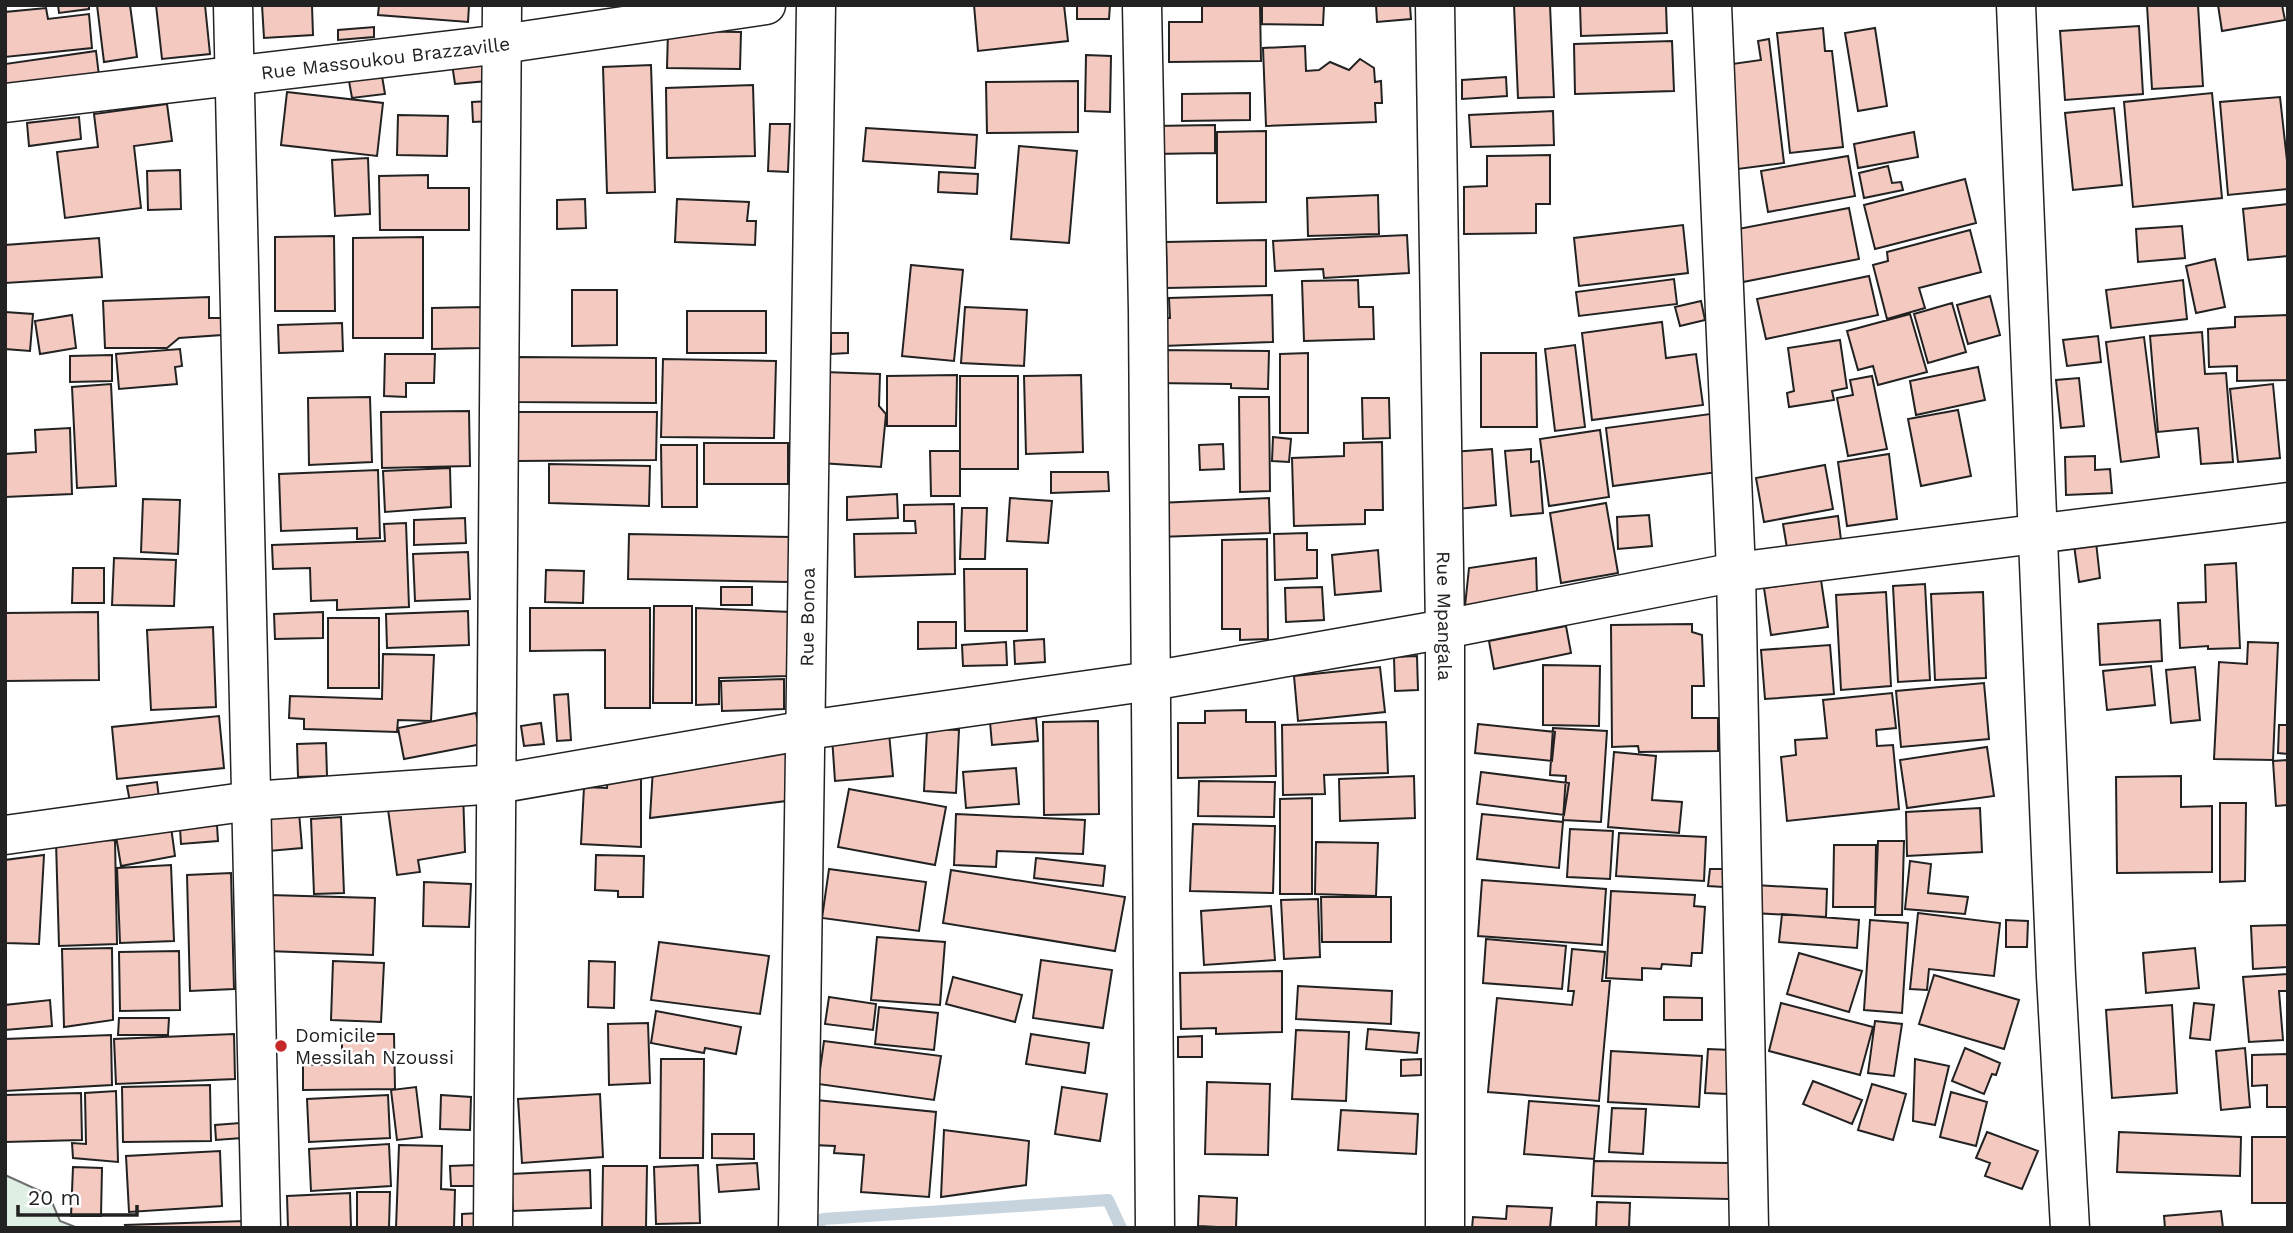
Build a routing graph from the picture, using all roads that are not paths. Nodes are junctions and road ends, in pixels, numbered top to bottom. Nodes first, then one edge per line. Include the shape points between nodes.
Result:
1 (233, 5) edge
2 (502, 5) edge
3 (766, 5) edge
4 (816, 5) edge
5 (1142, 5) edge
6 (1435, 5) edge
7 (1712, 5) edge
8 (2016, 5) edge
9 (502, 44) junction
10 (234, 75) junction
11 (5, 103) edge
12 (2288, 502) edge
13 (2039, 534) junction
14 (1736, 572) junction
15 (1445, 628) junction
16 (1151, 681) junction
17 (807, 730) junction
18 (497, 785) junction
19 (251, 800) junction
20 (5, 835) edge
21 (261, 1228) edge
22 (493, 1228) edge
23 (798, 1228) edge
24 (1154, 1228) edge
25 (1445, 1228) edge
26 (1749, 1228) edge
27 (2070, 1228) edge

1 - 10 street
2 - 9 street
3 - 9 street, Rue Massoukou Brazzaville
4 - 17 street, Rue Bonoa
5 - 16 street
6 - 15 street, Rue Mpangala
7 - 14 street
8 - 13 street
9 - 10 street, Rue Massoukou Brazzaville
9 - 18 street
10 - 11 street, Rue Massoukou Brazzaville
10 - 19 street
12 - 13 street
13 - 14 street
13 - 27 street
14 - 15 street
14 - 26 street
15 - 16 street
15 - 25 street, Rue Mpangala
16 - 17 street
16 - 24 street
17 - 18 street
17 - 23 street, Rue Bonoa
18 - 19 street
18 - 22 street
19 - 20 street
19 - 21 street

